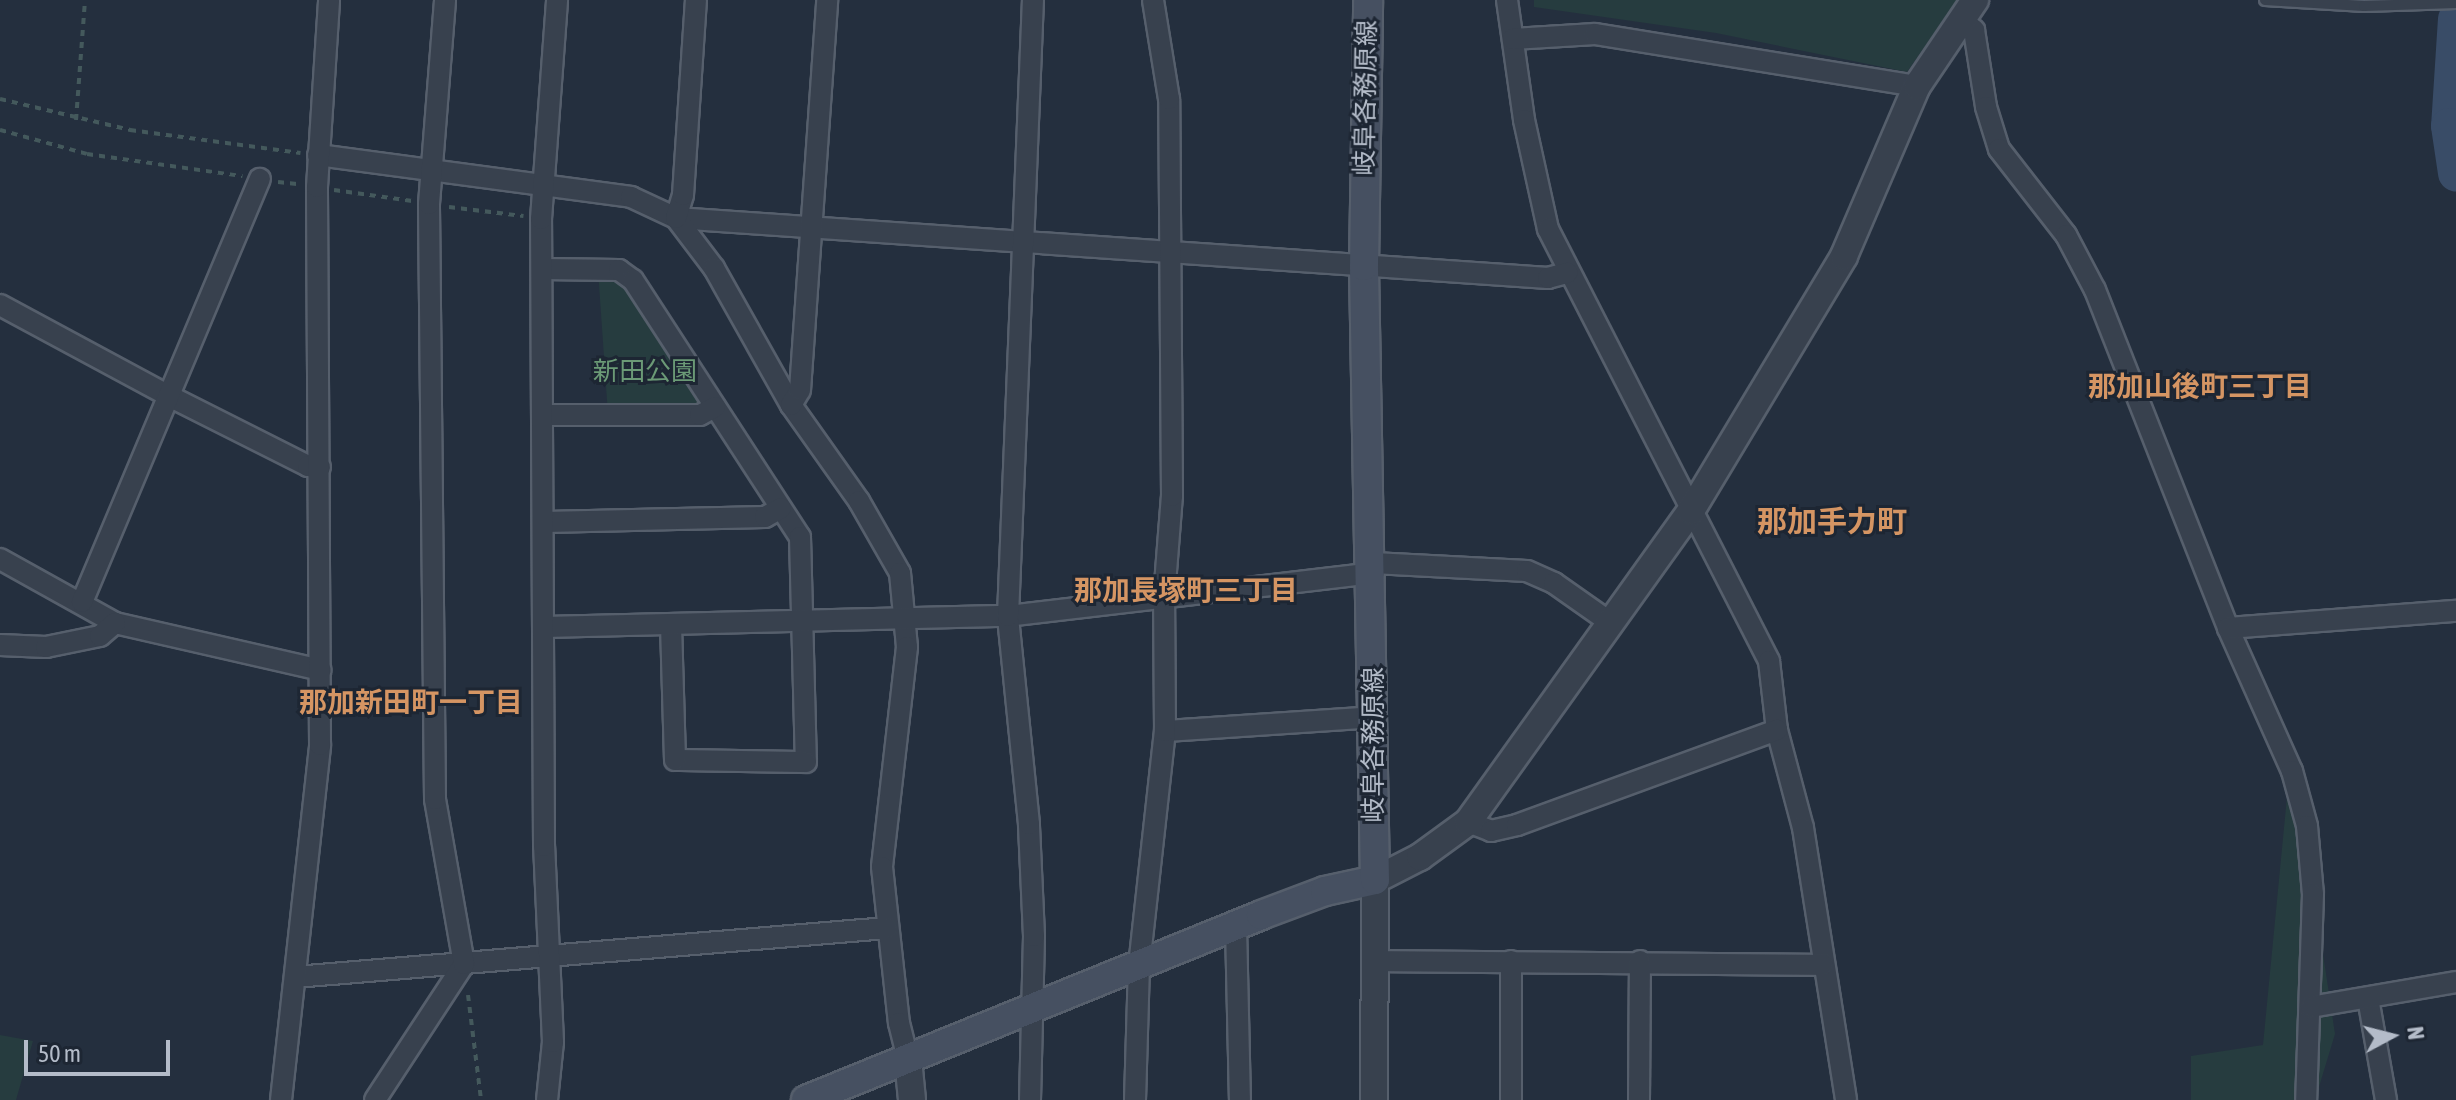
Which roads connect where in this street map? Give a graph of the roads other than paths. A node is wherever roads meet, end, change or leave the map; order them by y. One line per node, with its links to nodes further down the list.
1 (329, 0): 15 (street)
2 (445, 0): 16 (street)
3 (557, 0): 18 (street)
4 (696, 0): 19 (street)
5 (827, 0): 20 (street)
6 (1033, 0): 21 (street)
7 (1153, 0): 22 (street)
8 (1368, 0): 23 (main road, 岐阜各務原線)
9 (1507, 0): 13 (street)
10 (2265, 0): 11 (lane)
11 (2456, 3)
12 (1968, 10): 14 (street); 47 (street)
13 (1513, 39): 14 (street); 25 (street)
14 (1917, 86): 33 (street)
15 (318, 155): 16 (street); 31 (street)
16 (433, 173): 18 (street); 61 (street)
17 (260, 179): 27 (street)
18 (543, 188): 19 (street); 24 (street)
19 (676, 218): 20 (street); 28 (street)
20 (812, 229): 21 (street); 28 (street)
21 (1025, 242): 22 (street); 40 (street)
22 (1168, 251): 23 (street); 37 (street)
23 (1364, 266): 25 (street); 36 (main road, 岐阜各務原線)
24 (542, 269): 29 (street); 30 (street)
25 (1567, 273): 33 (street)
26 (0, 305): 27 (street)
27 (169, 396): 31 (street); 38 (street)
28 (791, 405): 41 (street)
29 (715, 407): 30 (street); 32 (street)
30 (545, 415): 34 (street)
31 (320, 467): 49 (street)
32 (781, 508): 34 (street); 45 (street)
33 (1691, 511): 43 (street); 51 (street)
34 (545, 522): 46 (street)
35 (0, 559): 38 (street)
36 (1373, 568): 37 (street); 43 (street); 50 (main road, 岐阜各務原線)
37 (1164, 597): 40 (street); 52 (street)
38 (82, 602): 42 (street)
39 (2456, 611): 47 (street)
40 (1008, 616): 41 (street); 67 (street)
41 (908, 622): 45 (street); 56 (street)
42 (115, 623): 48 (street); 49 (street)
43 (1611, 623): 53 (street)
44 (671, 624): 45 (street); 45 (street); 46 (street)
45 (800, 624)
46 (544, 627): 57 (street)
47 (2228, 628): 68 (street)
48 (0, 645)
49 (321, 670): 64 (street)
50 (1374, 717): 52 (street); 54 (main road, 岐阜各務原線)
51 (1777, 730): 53 (street); 62 (street)
52 (1165, 731): 63 (street)
53 (1468, 822): 54 (street)
54 (1375, 880): 55 (main road); 58 (street)
55 (1236, 926): 63 (main road); 77 (street)
56 (887, 928): 57 (street); 69 (street)
57 (551, 958): 61 (street); 72 (street)
58 (1376, 961): 59 (street); 78 (street)
59 (1511, 961): 60 (street); 79 (street)
60 (1640, 961): 62 (street); 80 (street)
61 (464, 964): 64 (street); 71 (street)
62 (1823, 965): 81 (street)
63 (1139, 966): 67 (main road); 76 (street)
64 (295, 977): 70 (street)
65 (2456, 982): 66 (street)
66 (2368, 998): 68 (street); 83 (street)
67 (1030, 1007): 69 (main road); 75 (street)
68 (2311, 1007): 82 (street)
69 (908, 1059): 73 (main road); 74 (street)
70 (281, 1100)
71 (375, 1100)
72 (547, 1100)
73 (806, 1100)
74 (912, 1100)
75 (1030, 1100)
76 (1135, 1100)
77 (1240, 1100)
78 (1374, 1100)
79 (1511, 1100)
80 (1639, 1100)
81 (1846, 1100)
82 (2306, 1100)
83 (2386, 1100)

